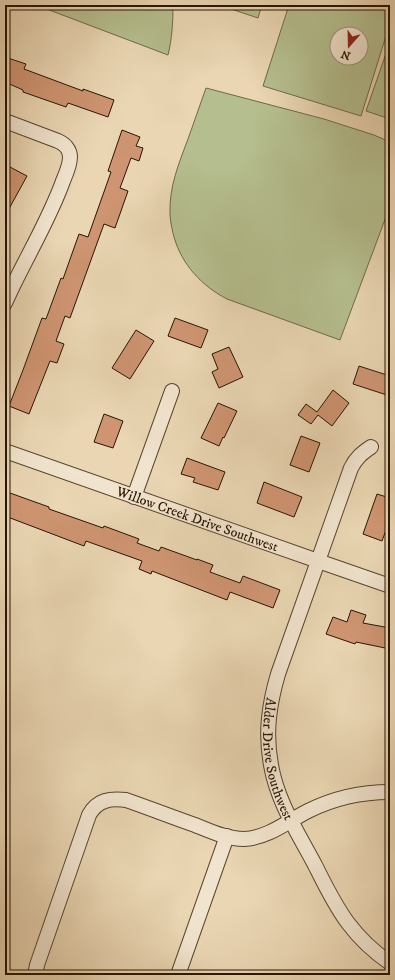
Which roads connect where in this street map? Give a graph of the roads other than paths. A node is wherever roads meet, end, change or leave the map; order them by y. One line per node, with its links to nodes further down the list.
1 (5, 121): 2 (street)
2 (5, 303)
3 (172, 391): 6 (street)
4 (371, 447): 7 (street, Alder Drive Southwest)
5 (5, 451): 6 (street, Willow Creek Drive Southwest)
6 (134, 496): 7 (street, Willow Creek Drive Southwest)
7 (318, 561): 8 (street, Willow Creek Drive Southwest); 10 (street, Alder Drive Southwest)
8 (390, 586)
9 (390, 792): 10 (street)
10 (291, 820): 11 (street); 12 (street, Alder Drive Southwest)
11 (226, 836): 13 (street); 14 (street)
12 (390, 963)
13 (35, 975)
14 (178, 975)

